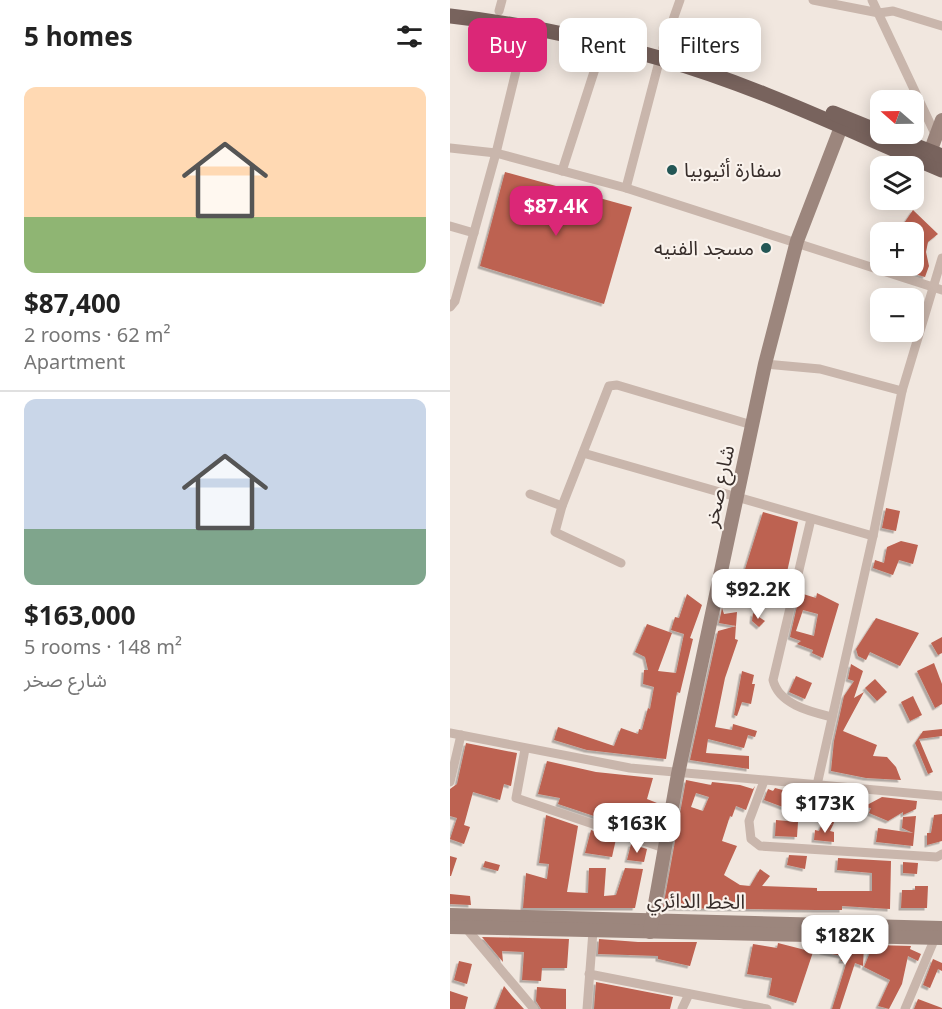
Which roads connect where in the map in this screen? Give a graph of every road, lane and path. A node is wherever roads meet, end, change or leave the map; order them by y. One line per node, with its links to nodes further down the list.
1 (680, 0): 11 (street)
2 (813, 0): 8 (street)
3 (872, 0): 8 (street)
4 (898, 0): 7 (street)
5 (450, 6): 6 (main road)
6 (501, 6): 13 (main road)
7 (893, 11): 8 (street); 12 (street)
8 (879, 13): 22 (street)
9 (450, 16): 10 (main road)
10 (468, 18)
11 (674, 18)
12 (942, 26)
13 (659, 52)
14 (659, 64): 29 (street)
15 (516, 72): 25 (street)
16 (594, 72): 27 (street)
17 (708, 72): 20 (main road)
18 (726, 72): 21 (main road)
19 (942, 120): 22 (street)
20 (841, 127): 26 (main road); 32 (street, شارع صخر)
21 (870, 128)
22 (936, 136): 26 (street)
23 (905, 144): 26 (main road)
24 (450, 148): 25 (street)
25 (496, 153): 27 (street); 31 (street)
26 (932, 157): 28 (main road)
27 (562, 171): 29 (street)
28 (942, 171)
29 (626, 189): 32 (street)
30 (450, 226): 31 (street)
31 (474, 233): 35 (street)
32 (796, 241): 34 (street); 36 (street, شارع صخر)
33 (942, 258): 34 (street)
34 (937, 288): 37 (street)
35 (450, 308)
36 (765, 364): 37 (street); 38 (street, شارع صخر)
37 (902, 391): 44 (street)
38 (752, 425): 39 (street); 41 (street, شارع صخر)
39 (583, 453): 41 (street); 42 (street)
40 (530, 494): 42 (street)
41 (737, 497): 43 (street); 50 (street, شارع صخر)
42 (562, 506): 45 (street)
43 (812, 519): 44 (street); 46 (street)
44 (873, 536): 46 (street)
45 (621, 563)
46 (832, 717): 53 (street)
47 (450, 733): 48 (street)
48 (461, 735): 49 (street); 52 (street)
49 (525, 749): 50 (street); 55 (street)
50 (678, 774): 51 (street); 55 (street, شارع صخر)
51 (764, 781): 53 (street); 56 (street)
52 (450, 782)
53 (817, 785): 54 (street)
54 (942, 796)
55 (664, 848): 58 (street, شارع صخر)
56 (942, 854)
57 (450, 915): 58 (street, الخط الدائري)
58 (650, 926): 61 (street, الخط الدائري); 62 (street, الخط الدائري)
59 (450, 927): 60 (street, الخط الدائري)
60 (466, 928): 61 (street, الخط الدائري); 66 (street)
61 (592, 931): 63 (street)
62 (940, 934): 70 (street)
63 (589, 974): 64 (street); 67 (street)
64 (689, 994): 65 (street); 68 (street)
65 (735, 1006): 69 (street)
66 (534, 1009)
67 (587, 1009)
68 (682, 1009)
69 (767, 1009)
70 (905, 1009)

